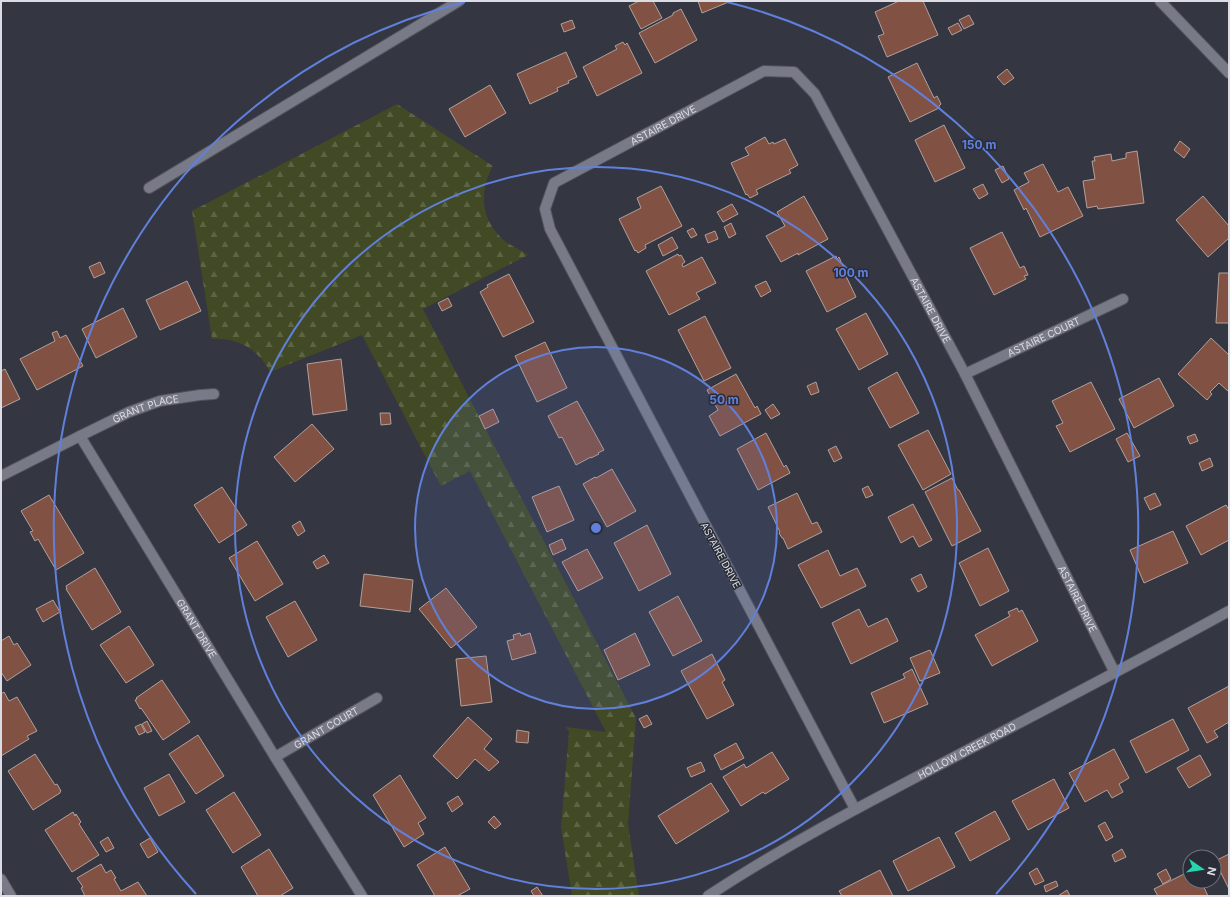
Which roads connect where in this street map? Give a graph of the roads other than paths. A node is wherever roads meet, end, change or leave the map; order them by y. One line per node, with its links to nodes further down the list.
1 (459, 1): 4 (street)
2 (1163, 2): 3 (street)
3 (1229, 73)
4 (149, 188)
5 (1123, 299): 6 (street, ASTAIRE COURT)
6 (965, 374): 11 (street, ASTAIRE DRIVE); 14 (street, ASTAIRE DRIVE)
7 (214, 394): 8 (street, GRANT PLACE)
8 (80, 436): 9 (street); 13 (street, GRANT DRIVE)
9 (1, 476)
10 (1229, 611): 11 (street, HOLLOW CREEK ROAD)
11 (1115, 673): 14 (street, HOLLOW CREEK ROAD)
12 (377, 698): 13 (street, GRANT COURT)
13 (275, 757): 17 (street, GRANT DRIVE)
14 (855, 809): 18 (street, HOLLOW CREEK ROAD)
15 (1, 879): 16 (street)
16 (11, 896)
17 (362, 896)
18 (708, 896)

